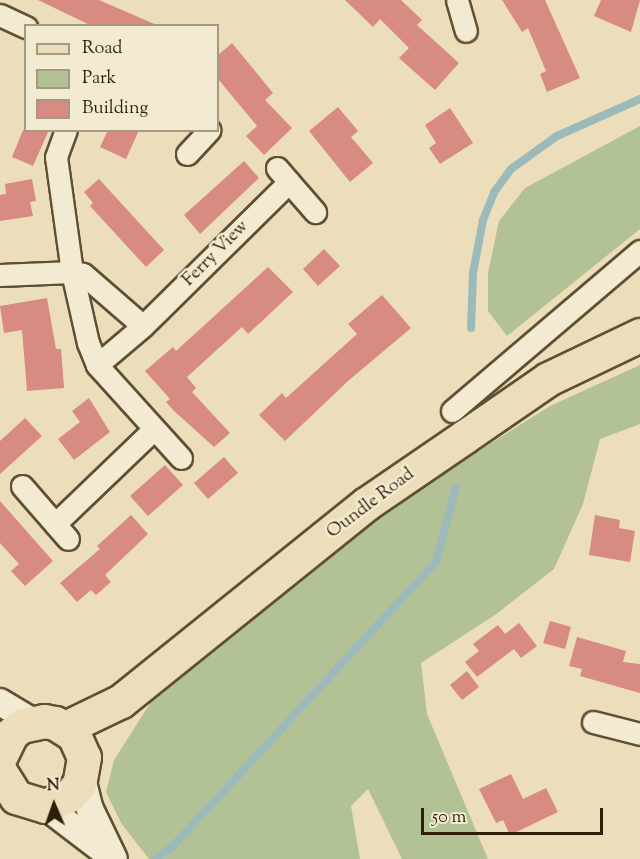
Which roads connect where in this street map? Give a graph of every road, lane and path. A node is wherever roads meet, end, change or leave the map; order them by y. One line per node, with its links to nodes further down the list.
1 (457, 0): 4 (street)
2 (0, 15): 3 (street)
3 (24, 26)
4 (466, 31)
5 (65, 132): 10 (street)
6 (207, 132): 7 (street)
7 (187, 154)
8 (315, 212): 12 (street, Ferry View)
9 (640, 251): 15 (street)
10 (72, 272): 11 (street); 12 (street); 14 (street)
11 (0, 275)
12 (143, 326): 14 (street, Ferry View)
13 (640, 335): 15 (main road, Oundle Road)
14 (97, 365): 16 (street)
15 (454, 415): 19 (main road, Oundle Road)
16 (154, 429): 17 (street); 18 (street)
17 (182, 458)
18 (22, 486)
19 (121, 701): 23 (main road, Oundle Road); 26 (main road, Oundle Road)
20 (0, 702): 21 (street)
21 (33, 722): 23 (main road); 25 (main road)
22 (593, 722): 24 (street)
23 (65, 728): 26 (main road)
24 (640, 734)
25 (1, 752): 27 (main road)
26 (83, 767): 27 (main road); 28 (street)
27 (24, 807): 28 (street)
28 (114, 858)

